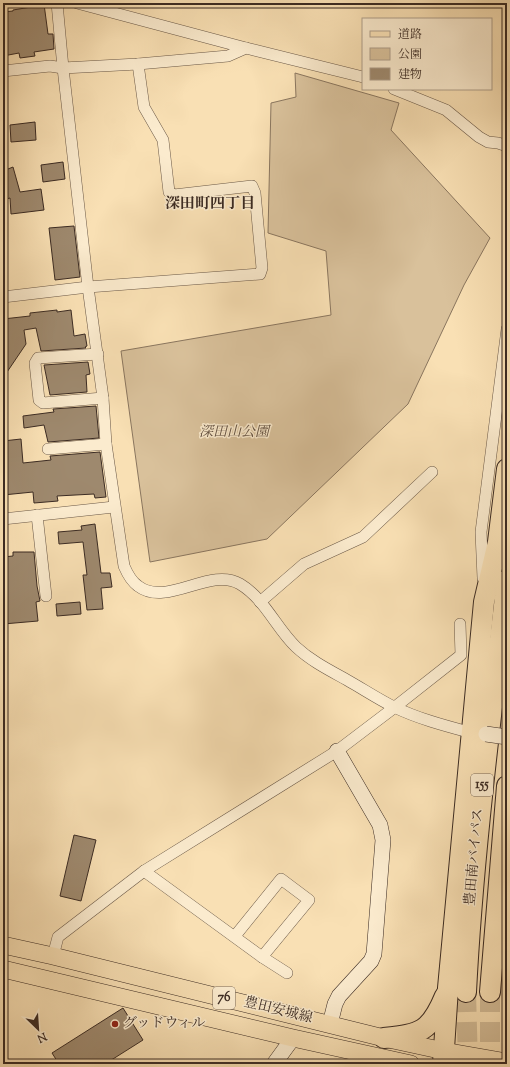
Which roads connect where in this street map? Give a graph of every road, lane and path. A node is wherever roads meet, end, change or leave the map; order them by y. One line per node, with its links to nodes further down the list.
1 (57, 3): 5 (street)
2 (77, 3): 3 (street)
3 (246, 48): 4 (street); 7 (street)
4 (138, 64): 5 (street); 10 (street)
5 (63, 68): 6 (street); 10 (street)
6 (3, 71)
7 (362, 77)
8 (396, 90): 9 (street)
9 (507, 146)
10 (88, 287): 11 (street); 13 (street)
11 (3, 297)
12 (507, 329): 25 (street)
13 (98, 354): 14 (street); 14 (street)
14 (103, 398): 15 (street)
15 (106, 444): 16 (street); 19 (street)
16 (48, 449)
17 (507, 469): 25 (highway, 155)
18 (432, 472): 24 (street)
19 (114, 506): 20 (street); 24 (street)
20 (37, 515): 21 (street); 23 (street)
21 (3, 519)
22 (507, 580): 39 (highway, 豊田南バイパス / 155)
23 (46, 596)
24 (260, 602): 27 (street)
25 (484, 602): 28 (highway, 155)
26 (460, 624): 27 (street)
27 (395, 707): 28 (street); 30 (street)
28 (479, 733): 29 (street, bridge); 39 (highway, 155)
29 (507, 737)
30 (337, 750): 32 (street); 41 (street)
31 (507, 786): 40 (highway, 豊田南バイパス / 155)
32 (144, 872): 33 (street); 35 (street)
33 (235, 936): 36 (street); 36 (street)
34 (3, 945): 35 (main road, 豊田安城線 / 76)
35 (53, 956): 41 (main road, 豊田安城線 / 76)
36 (262, 957): 38 (street)
37 (3, 969): 42 (main road, 豊田安城線 / 76)
38 (287, 973)
39 (457, 990): 43 (highway, 155); 44 (highway, 155)
40 (490, 992)
41 (330, 1024): 43 (main road, 豊田安城線 / 76)
42 (293, 1038): 46 (street); 47 (main road, 豊田安城線 / 76)
43 (384, 1038): 44 (main road, 豊田安城線 / 76)
44 (444, 1058): 45 (main road, 豊田安城線 / 76)
45 (507, 1062): 48 (highway)
46 (274, 1064)
47 (411, 1064)
48 (499, 1064)

